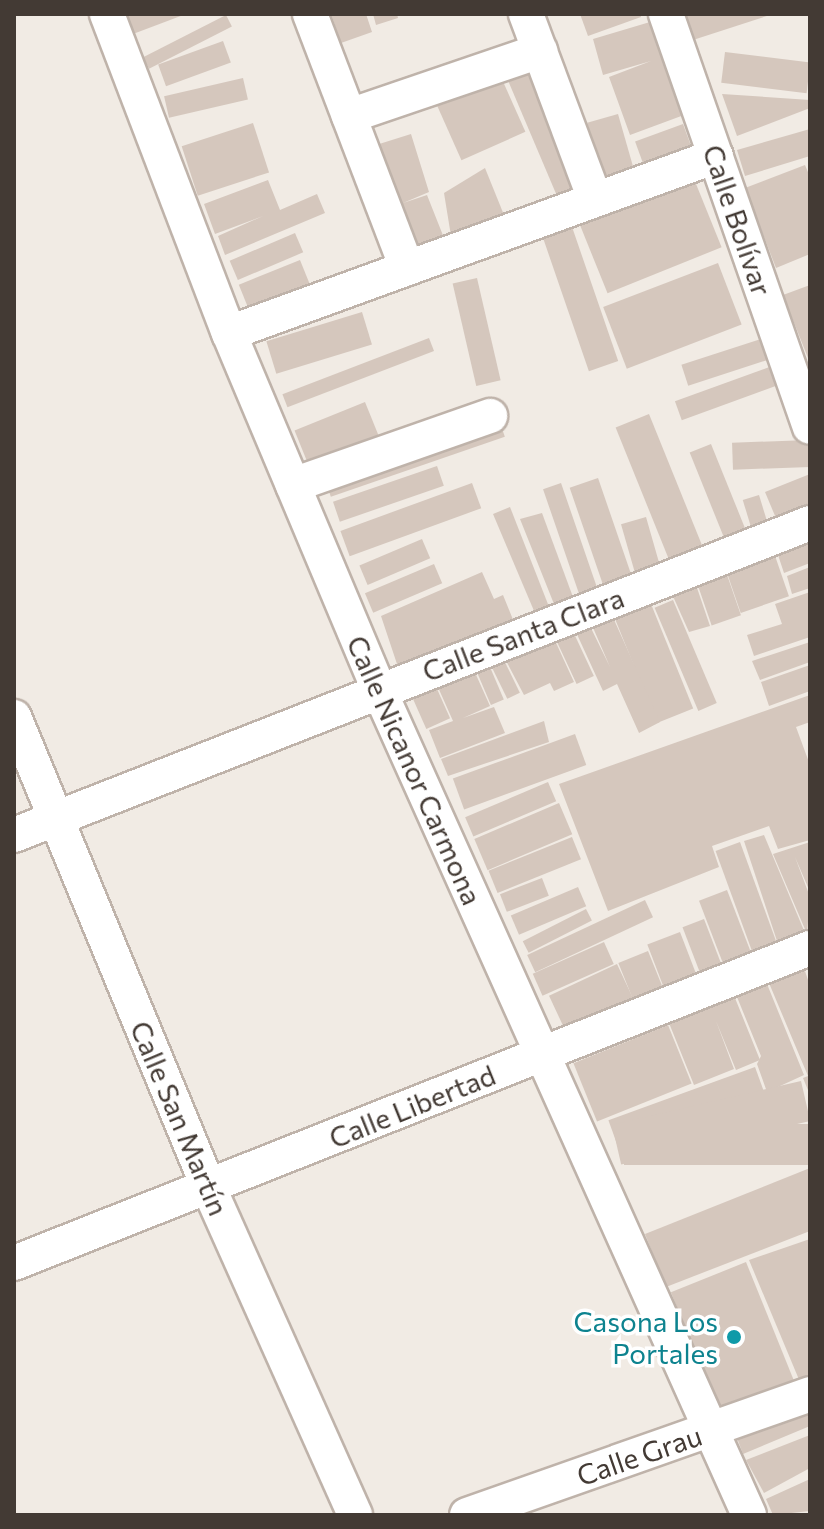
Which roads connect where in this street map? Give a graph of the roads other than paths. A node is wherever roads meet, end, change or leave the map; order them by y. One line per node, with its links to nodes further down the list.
1 (107, 14): 10 (street, Calle Nicanor Carmona)
2 (310, 14): 6 (street)
3 (526, 14): 5 (street)
4 (666, 14): 7 (street, Calle Bolívar)
5 (540, 51): 6 (street); 8 (street)
6 (349, 116): 9 (street)
7 (716, 156): 8 (street); 12 (street, Calle Bolívar)
8 (595, 200): 9 (street)
9 (407, 268): 10 (street)
10 (229, 333): 13 (street, Calle Nicanor Carmona)
11 (490, 416): 13 (street)
12 (810, 427)
13 (293, 485): 15 (street, Calle Nicanor Carmona)
14 (810, 523): 15 (street, Calle Santa Clara)
15 (379, 690): 17 (street, Calle Santa Clara); 20 (street, Calle Nicanor Carmona)
16 (14, 717): 17 (street, Calle San Martín)
17 (54, 819): 18 (street, Calle Santa Clara); 21 (street, Calle San Martín)
18 (14, 835)
19 (810, 948): 20 (street, Calle Libertad)
20 (542, 1055): 21 (street, Calle Libertad); 24 (street, Calle Nicanor Carmona)
21 (208, 1186): 22 (street, Calle Libertad); 25 (street, Calle San Martín)
22 (14, 1263)
23 (810, 1394): 24 (street, Calle Grau)
24 (709, 1431): 26 (street, Calle Grau); 27 (street, Calle Nicanor Carmona)
25 (355, 1515)
26 (467, 1515)
27 (749, 1515)

